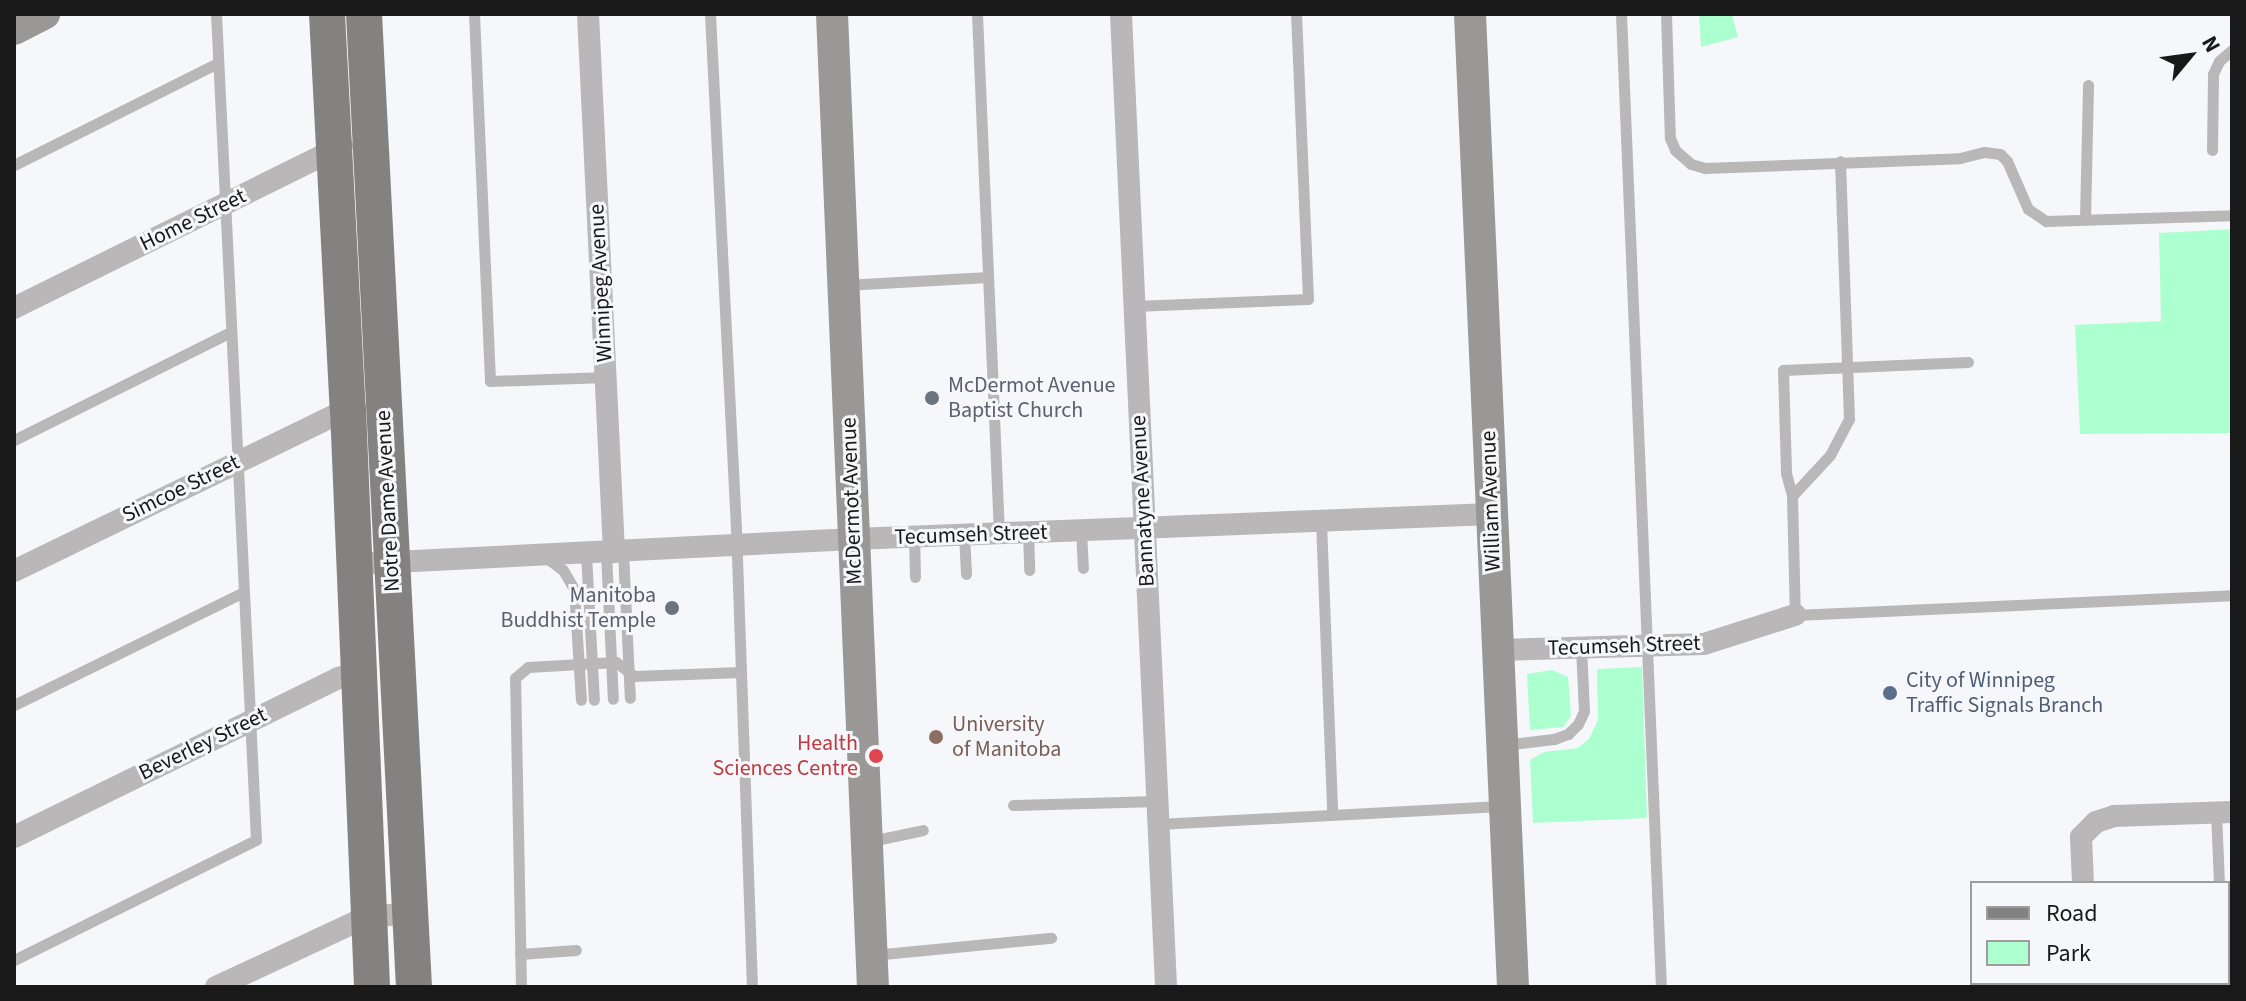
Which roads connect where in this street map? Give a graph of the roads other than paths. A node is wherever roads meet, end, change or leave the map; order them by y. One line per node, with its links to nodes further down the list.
1 (44, 14): 15 (main road)
2 (216, 14): 17 (lane)
3 (327, 14): 20 (main road, Notre Dame Avenue)
4 (364, 14): 19 (main road, Notre Dame Avenue)
5 (474, 14): 34 (lane)
6 (588, 14): 34 (street, Winnipeg Avenue)
7 (710, 14): 48 (lane)
8 (832, 14): 28 (main road, McDermot Avenue)
9 (977, 14): 27 (lane)
10 (1121, 14): 29 (street, Bannatyne Avenue)
11 (1296, 14): 29 (lane)
12 (1470, 14): 39 (main road, William Avenue)
13 (1621, 14): 61 (lane)
14 (1666, 14): 22 (lane)
15 (14, 29)
16 (2232, 50): 21 (lane)
17 (218, 63): 23 (lane); 24 (lane)
18 (2088, 85): 26 (lane)
19 (372, 131): 20 (street, Home Street); 51 (main road, Notre Dame Avenue)
20 (334, 150): 24 (street, Home Street); 35 (main road, Notre Dame Avenue)
21 (2212, 150)
22 (1840, 161): 26 (lane); 33 (lane)
23 (14, 165)
24 (224, 204): 30 (street, Home Street); 31 (lane)
25 (2232, 215): 26 (lane)
26 (2085, 219)
27 (988, 277): 28 (lane); 44 (lane)
28 (843, 285): 47 (main road, McDermot Avenue)
29 (1134, 306): 41 (street, Bannatyne Avenue)
30 (14, 308)
31 (231, 332): 36 (lane); 37 (lane)
32 (1968, 362): 33 (lane)
33 (1848, 367): 38 (lane); 38 (lane)
34 (606, 377): 49 (street, Winnipeg Avenue)
35 (348, 409): 37 (street, Simcoe Street); 52 (main road, Notre Dame Avenue)
36 (14, 440)
37 (236, 461): 55 (street, Simcoe Street); 58 (lane)
38 (1792, 496): 60 (lane)
39 (1492, 514): 40 (street, Tecumseh Street); 63 (main road, William Avenue)
40 (1321, 521): 41 (street, Tecumseh Street); 80 (lane)
41 (1143, 529): 42 (street, Tecumseh Street); 76 (street, Bannatyne Avenue)
42 (1081, 531): 43 (street, Tecumseh Street); 53 (lane)
43 (1028, 533): 44 (street, Tecumseh Street); 54 (lane)
44 (999, 534): 45 (street, Tecumseh Street)
45 (964, 535): 46 (street, Tecumseh Street); 56 (lane)
46 (914, 536): 47 (street, Tecumseh Street); 57 (lane)
47 (854, 539): 48 (street, Tecumseh Street); 84 (main road, McDermot Avenue)
48 (737, 546): 49 (street, Tecumseh Street); 69 (lane)
49 (607, 553): 50 (street, Tecumseh Street); 64 (lane); 65 (lane); 68 (lane)
50 (543, 556): 51 (street, Tecumseh Street); 65 (lane)
51 (390, 563): 52 (street, Tecumseh Street); 66 (main road, Notre Dame Avenue)
52 (353, 564): 67 (main road, Notre Dame Avenue)
53 (1083, 568)
54 (1029, 570)
55 (14, 571)
56 (966, 574)
57 (915, 577)
58 (242, 593): 73 (lane); 74 (lane)
59 (2232, 595): 60 (lane)
60 (1795, 615): 61 (street, Tecumseh Street)
61 (1648, 646): 62 (street, Tecumseh Street); 102 (lane)
62 (1581, 648): 63 (street, Tecumseh Street); 75 (lane)
63 (1498, 650): 75 (main road, William Avenue)
64 (611, 662): 65 (lane); 68 (lane); 71 (lane)
65 (586, 663): 72 (lane); 91 (lane)
66 (397, 668): 67 (street, Beverley Street); 87 (main road, Notre Dame Avenue)
67 (357, 670): 74 (street, Beverley Street); 88 (main road, Notre Dame Avenue)
68 (629, 672): 69 (lane); 70 (lane)
69 (741, 672): 98 (lane)
70 (630, 698)
71 (613, 699)
72 (588, 700)
73 (14, 705)
74 (248, 722): 83 (street, Beverley Street); 93 (lane)
75 (1503, 745): 78 (main road, William Avenue)
76 (1157, 801): 77 (lane); 81 (street, Bannatyne Avenue)
77 (1013, 805)
78 (1505, 806): 80 (lane); 101 (main road, William Avenue)
79 (2224, 812): 85 (street); 86 (lane)
80 (1332, 814): 81 (lane)
81 (1158, 824): 100 (street, Bannatyne Avenue)
82 (923, 830): 84 (lane)
83 (14, 837)
84 (866, 842): 92 (main road, McDermot Avenue)
85 (2083, 881)
86 (2219, 881)
87 (410, 914): 88 (street); 96 (main road, Notre Dame Avenue)
88 (368, 916): 94 (street); 95 (main road, Notre Dame Avenue)
89 (1051, 938): 92 (lane)
90 (576, 950): 91 (lane)
91 (520, 954): 97 (lane)
92 (871, 955): 99 (main road, McDermot Avenue)
93 (14, 960)
94 (221, 986)
95 (372, 987)
96 (414, 987)
97 (521, 987)
98 (752, 987)
99 (873, 987)
100 (1166, 987)
101 (1513, 987)
102 (1661, 987)

